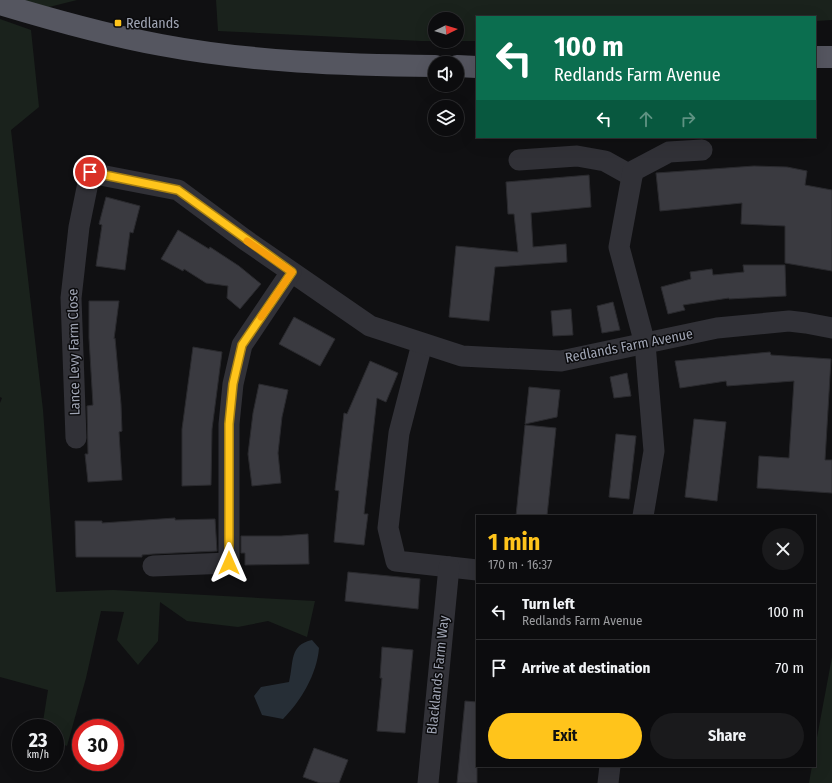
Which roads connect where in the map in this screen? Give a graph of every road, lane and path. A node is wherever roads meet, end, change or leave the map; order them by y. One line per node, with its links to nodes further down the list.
1 (0, 4): 4 (highway)
2 (832, 56): 3 (highway)
3 (816, 57)
4 (428, 66)
5 (464, 66): 6 (highway)
6 (476, 67)
7 (702, 150): 10 (street)
8 (519, 160): 10 (street)
9 (90, 172): 11 (street, Redlands Farm Avenue); 15 (street, Lance Levy Farm Close)
10 (632, 176): 14 (street)
11 (292, 272): 13 (street, Redlands Farm Avenue); 17 (street)
12 (832, 328): 14 (street, Redlands Farm Avenue)
13 (422, 344): 14 (street, Redlands Farm Avenue); 18 (street)
14 (645, 344): 16 (street)
15 (76, 438)
16 (642, 515)
17 (153, 566)
18 (449, 567): 19 (street); 21 (street, Blacklands Farm Way)
19 (476, 570)
20 (610, 767): 22 (street)
21 (428, 783)
22 (608, 783)

